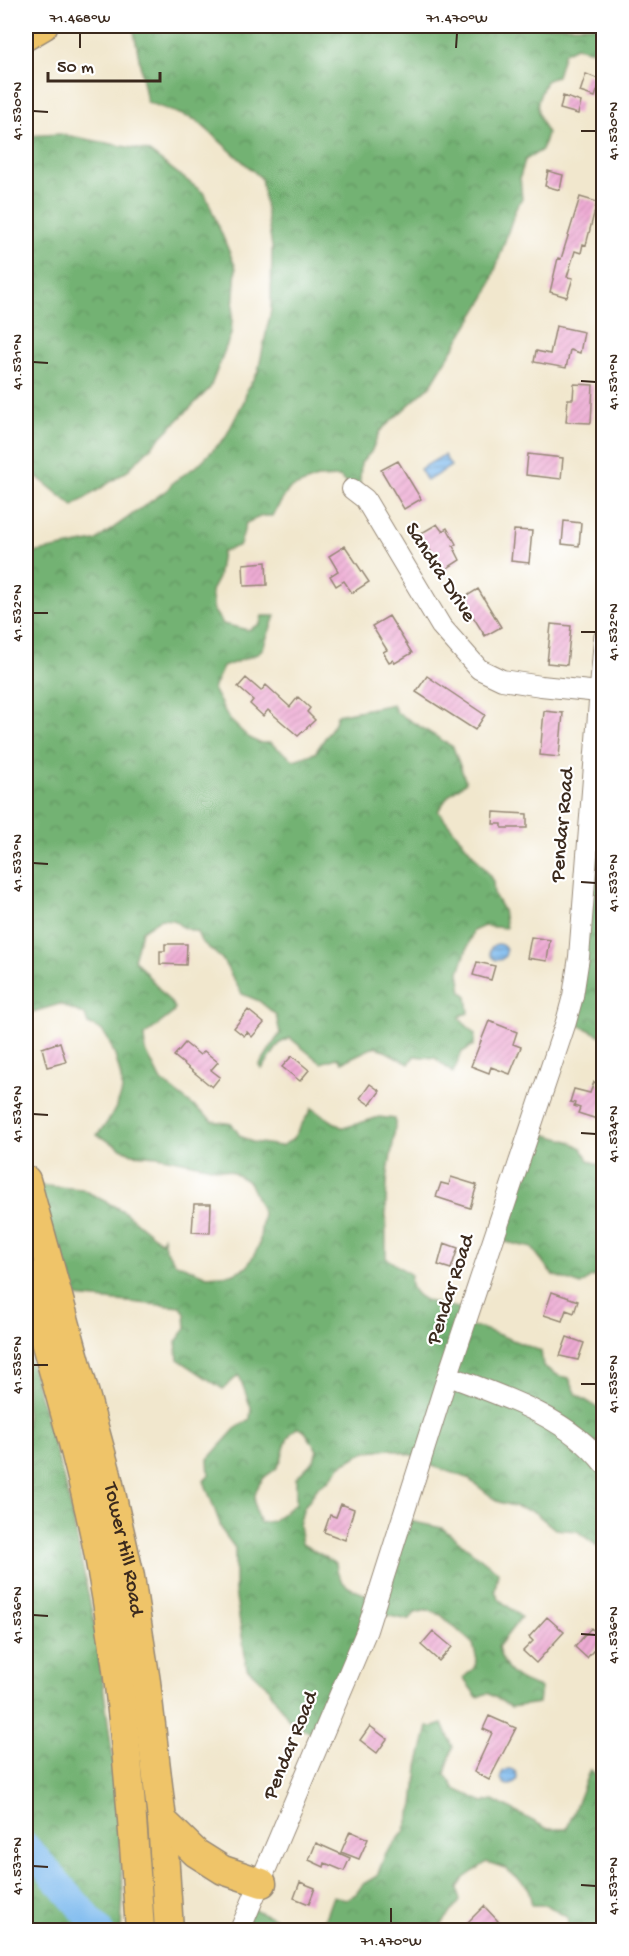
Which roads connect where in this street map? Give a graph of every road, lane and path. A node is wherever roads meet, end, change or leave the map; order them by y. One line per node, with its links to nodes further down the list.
1 (43, 26): 2 (highway)
2 (26, 36)
3 (352, 489): 5 (street, Sandra Drive)
4 (603, 638): 5 (street, Pendar Road)
5 (599, 692): 8 (street, Pendar Road)
6 (26, 1180): 10 (highway, Tower Hill Road)
7 (26, 1274): 12 (highway, Tower Hill Road)
8 (449, 1376): 9 (street); 11 (street, Pendar Road)
9 (603, 1464)
10 (162, 1820): 11 (highway); 13 (highway, Tower Hill Road)
11 (262, 1882): 14 (street, Pendar Road)
12 (140, 1930)
13 (169, 1930)
14 (240, 1930)

